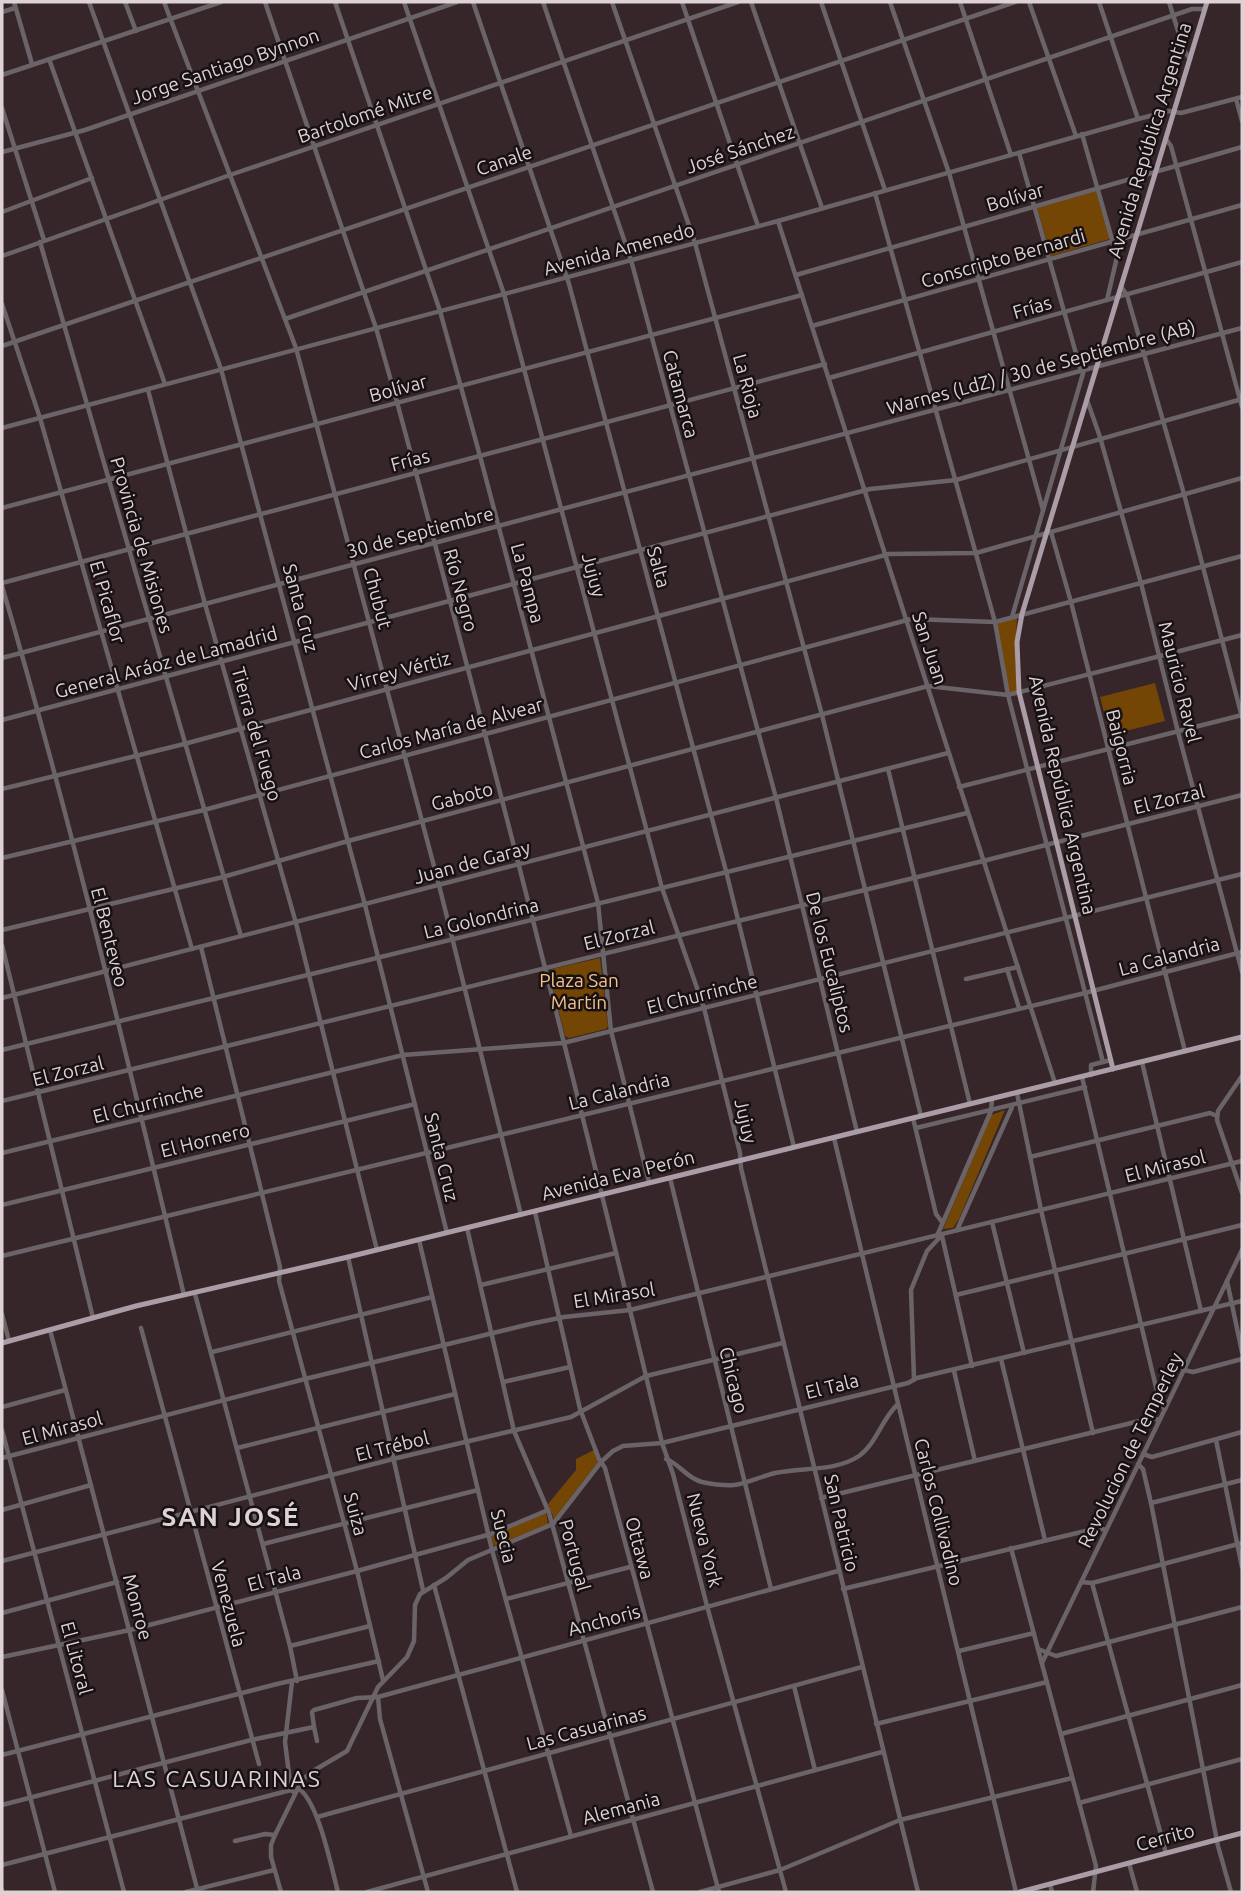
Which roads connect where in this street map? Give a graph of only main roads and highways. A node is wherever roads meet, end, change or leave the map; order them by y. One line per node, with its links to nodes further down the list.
1 (1207, 2): 3 (main road, Avenida República Argentina)
2 (1242, 1037): 3 (main road, Avenida Eva Perón)
3 (1113, 1069): 4 (main road, Avenida Eva Perón)
4 (5, 1342)
5 (1242, 1833): 6 (main road, Cerrito)
6 (1018, 1892)

